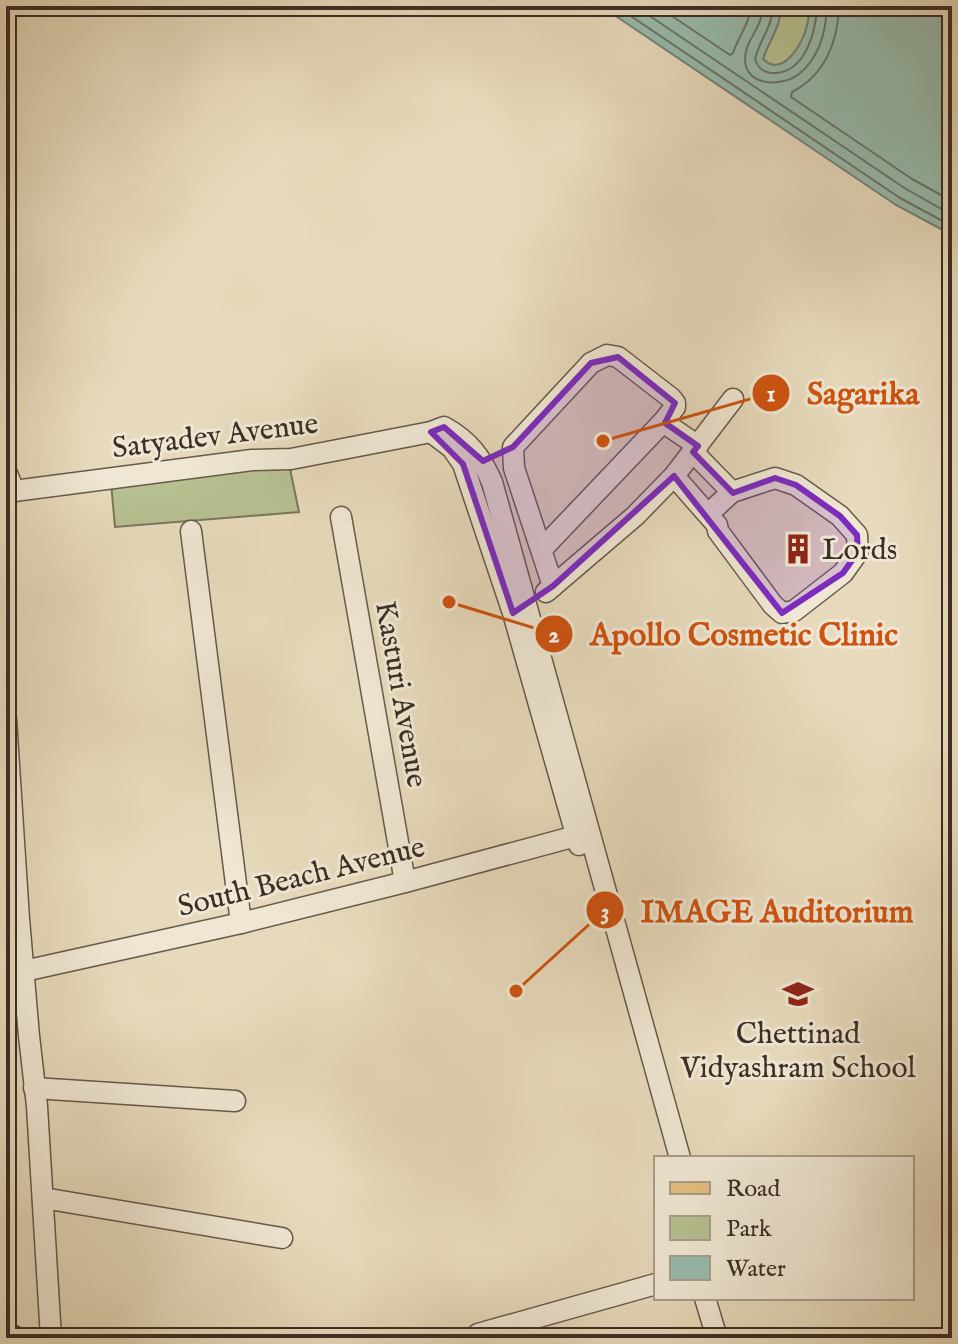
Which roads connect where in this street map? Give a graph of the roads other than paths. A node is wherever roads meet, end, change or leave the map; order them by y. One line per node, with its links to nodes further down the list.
1 (733, 399): 5 (street)
2 (663, 422): 4 (street); 5 (street); 14 (street)
3 (431, 432): 6 (street); 10 (street, Satyadev Avenue); 16 (street)
4 (513, 447): 6 (street); 14 (street)
5 (695, 449): 8 (street); 9 (street)
6 (483, 461): 16 (street)
7 (6, 471): 10 (street)
8 (674, 476): 11 (street); 15 (street)
9 (732, 492): 11 (street); 11 (street)
10 (10, 494)
11 (708, 514)
12 (341, 517): 19 (street, Kasturi Avenue)
13 (191, 531): 20 (street)
14 (542, 549): 15 (street)
15 (553, 586): 16 (street)
16 (520, 610): 18 (street)
17 (6, 719): 21 (street)
18 (582, 830): 19 (street, South Beach Avenue); 23 (street)
19 (405, 882): 20 (street, South Beach Avenue)
20 (241, 923): 21 (street, South Beach Avenue)
21 (24, 971): 22 (street)
22 (34, 1088): 24 (street); 27 (street)
23 (656, 1097): 25 (street); 26 (street)
24 (235, 1101)
25 (666, 1156)
26 (679, 1156)
27 (43, 1198): 28 (street); 35 (street)
28 (282, 1238)
29 (654, 1285): 32 (street)
30 (706, 1300): 36 (street)
31 (720, 1300): 37 (street)
32 (478, 1334)
33 (6, 1336): 34 (main road)
34 (13, 1338)
35 (51, 1338)
36 (717, 1338)
37 (731, 1338)

